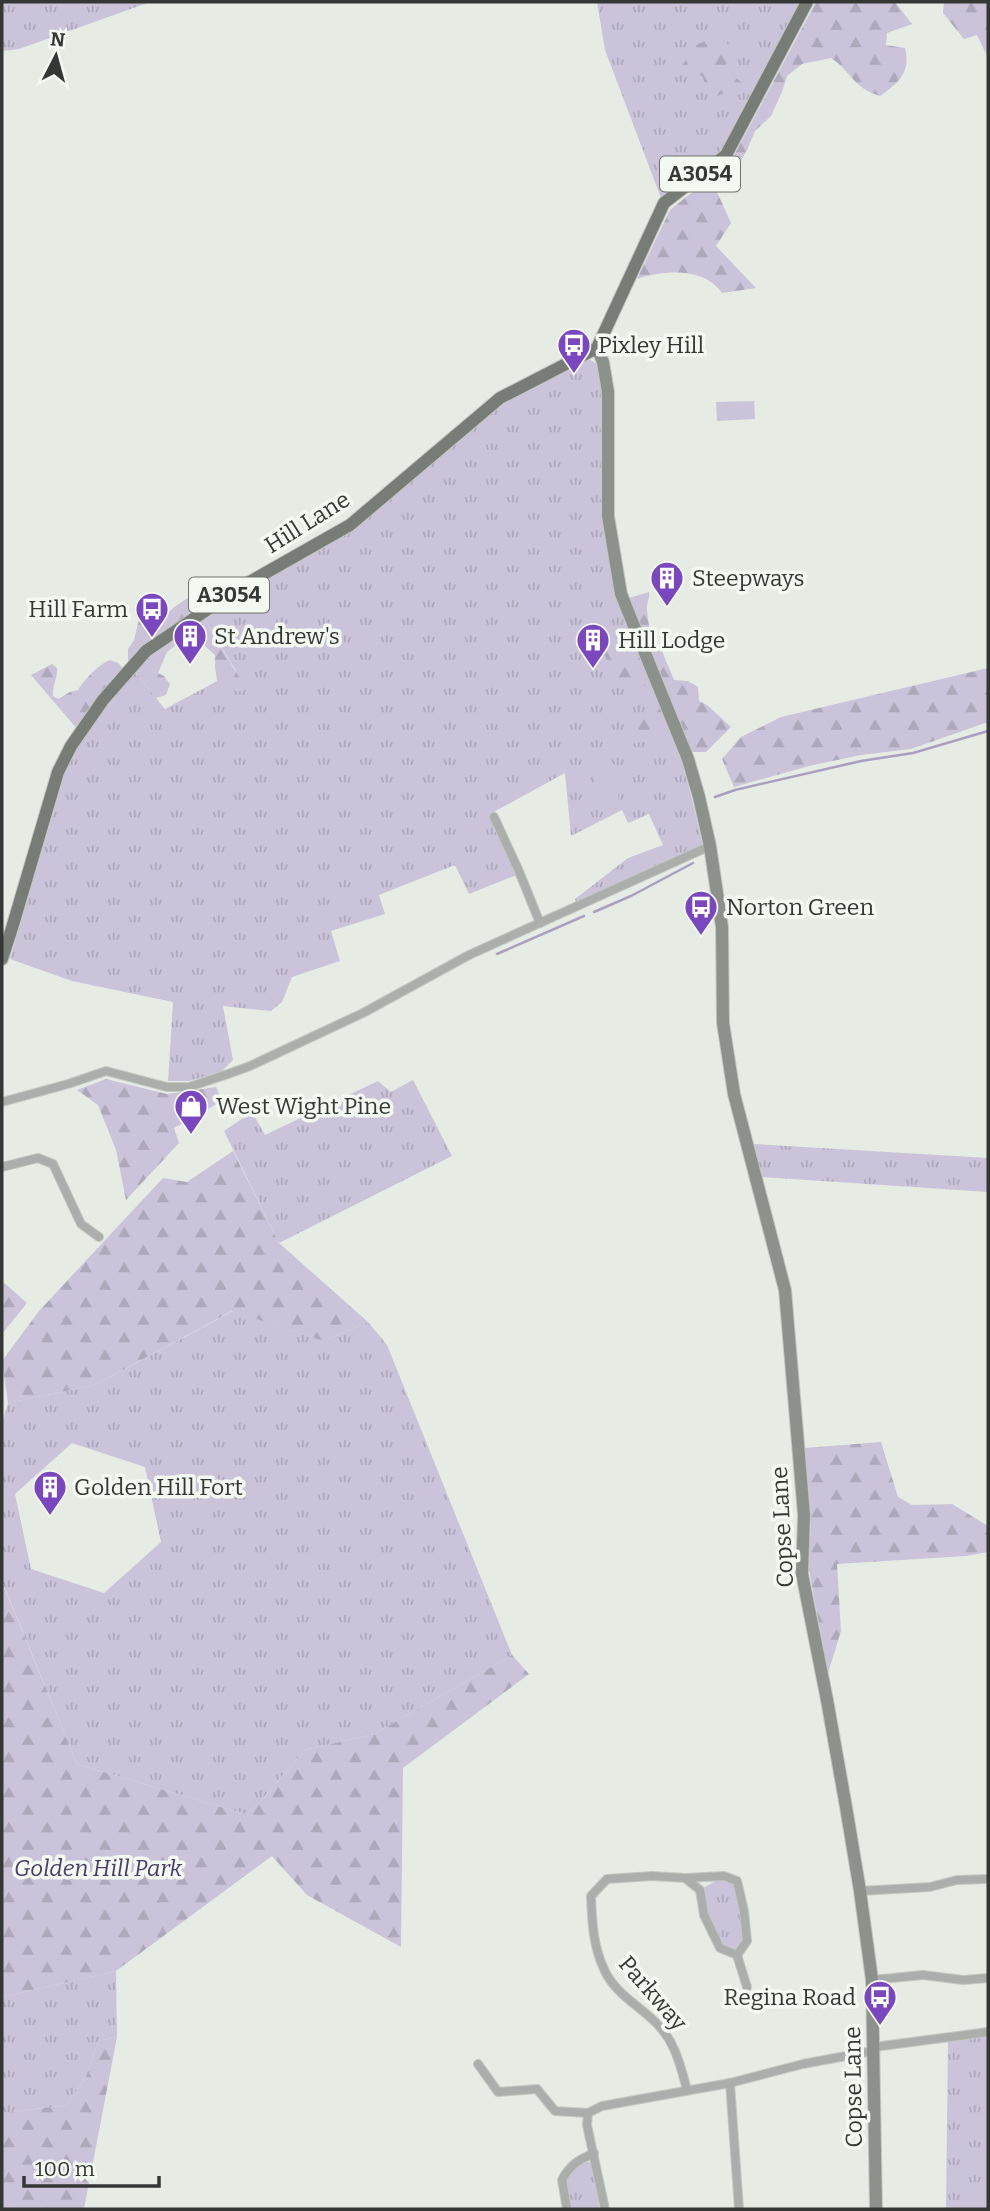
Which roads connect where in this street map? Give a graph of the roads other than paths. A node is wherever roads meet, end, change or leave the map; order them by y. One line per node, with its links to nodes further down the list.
1 (807, 2): 2 (main road, A3054)
2 (597, 348): 4 (street); 6 (main road, Hill Lane / A3054)
3 (494, 817): 5 (street)
4 (710, 846): 5 (street); 12 (street, Copse Lane)
5 (540, 923): 7 (street)
6 (2, 959)
7 (2, 1102)
8 (2, 1167): 9 (street)
9 (99, 1237)
10 (685, 1878): 13 (street); 13 (street, Parkway); 21 (street, Parkway)
11 (988, 1879): 12 (street)
12 (860, 1891): 15 (street, Copse Lane)
13 (737, 1955): 16 (street)
14 (988, 1978): 15 (street)
15 (872, 1980): 18 (street, Copse Lane)
16 (747, 1987)
17 (988, 2032): 18 (street)
18 (874, 2049): 20 (street); 29 (street, Copse Lane)
19 (478, 2064): 22 (street)
20 (730, 2083): 21 (street); 28 (street)
21 (687, 2090): 24 (street)
22 (498, 2092): 23 (street); 24 (street)
23 (496, 2104)
24 (588, 2113): 25 (street)
25 (594, 2153): 26 (street); 27 (street)
26 (567, 2209)
27 (605, 2209)
28 (739, 2209)
29 (876, 2209)

